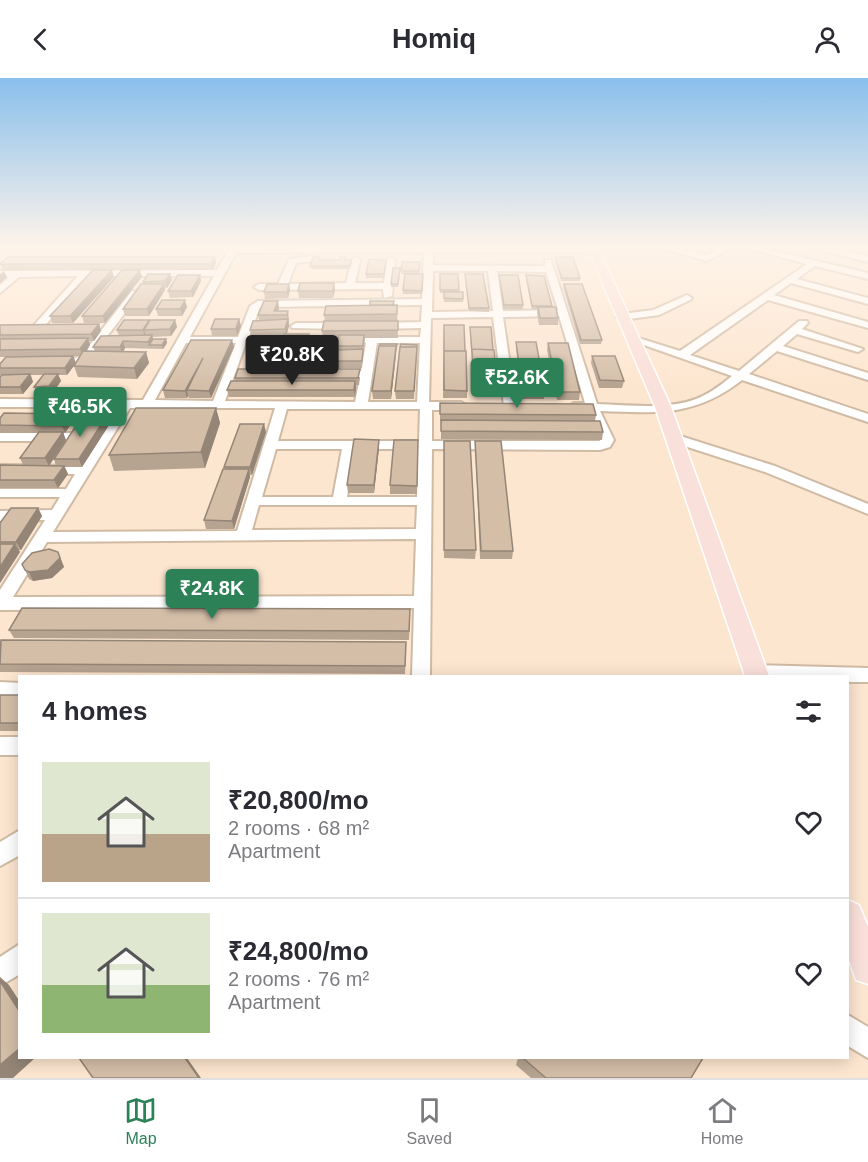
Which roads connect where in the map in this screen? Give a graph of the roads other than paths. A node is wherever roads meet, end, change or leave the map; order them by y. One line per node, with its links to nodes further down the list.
1 (67, 293): 22 (street)
2 (136, 293): 24 (street)
3 (209, 293): 30 (street)
4 (387, 293): 16 (street)
5 (427, 293): 14 (street)
6 (495, 293): 18 (street)
7 (557, 293): 17 (street)
8 (611, 293): 19 (main road)
9 (771, 293): 11 (street)
10 (837, 293): 13 (street)
11 (766, 296): 21 (street); 38 (street)
12 (687, 298): 19 (street)
13 (868, 301)
14 (427, 302): 16 (street); 20 (street)
15 (303, 303): 16 (street); 25 (street); 31 (street)
16 (386, 303)
17 (563, 313): 18 (street); 55 (street)
18 (498, 314): 20 (street); 53 (street)
19 (622, 318): 28 (main road)
20 (426, 320): 27 (street); 35 (street)
21 (868, 325)
22 (59, 326)
23 (90, 326): 24 (street)
24 (111, 326): 39 (street)
25 (296, 326): 26 (street); 32 (street)
26 (355, 326)
27 (367, 326)
28 (632, 339): 38 (street); 56 (main road)
29 (868, 339): 37 (street)
30 (183, 340): 31 (street); 47 (street)
31 (244, 340): 32 (street); 48 (street)
32 (287, 340): 33 (street); 41 (street)
33 (327, 340): 34 (street); 42 (street)
34 (372, 340): 35 (street); 42 (street)
35 (426, 340): 51 (street)
36 (774, 347): 37 (street); 40 (street); 43 (street)
37 (858, 349): 40 (street)
38 (682, 355): 43 (street)
39 (43, 362)
40 (837, 367): 44 (street)
41 (271, 373)
42 (366, 374): 50 (street)
43 (741, 374): 56 (street); 57 (street)
44 (868, 376)
45 (0, 403): 46 (street)
46 (127, 404): 47 (street); 60 (street)
47 (147, 404): 48 (street)
48 (218, 404): 49 (street)
49 (282, 405): 50 (street); 64 (street)
50 (361, 405): 51 (street)
51 (425, 406): 52 (street); 66 (street)
52 (474, 406)
53 (510, 406)
54 (557, 407): 55 (street)
55 (592, 407): 56 (street); 66 (street)
56 (663, 407): 63 (main road)
57 (868, 418)
58 (32, 419): 59 (street)
59 (85, 419): 60 (street); 62 (street)
60 (117, 419): 69 (street)
61 (0, 437): 62 (street)
62 (72, 437): 68 (street)
63 (674, 438): 76 (street); 85 (main road)
64 (270, 445): 65 (street); 73 (street)
65 (349, 445): 66 (street); 74 (street)
66 (425, 445): 75 (street)
67 (0, 469): 68 (street)
68 (51, 470): 69 (street)
69 (85, 470): 72 (street)
70 (0, 493): 71 (street)
71 (27, 493): 72 (street); 78 (street)
72 (71, 493): 77 (street)
73 (254, 501): 74 (street); 81 (street)
74 (339, 501): 75 (street)
75 (424, 501): 80 (street)
76 (868, 509)
77 (57, 515): 78 (street); 82 (street)
78 (5, 516): 79 (street)
79 (0, 531)
80 (423, 534): 81 (street); 83 (street)
81 (243, 536): 82 (street)
82 (42, 537): 84 (street)
83 (421, 602): 84 (street); 86 (street)
84 (0, 604)
85 (756, 674): 87 (street)
86 (421, 675)
87 (868, 675)
88 (0, 690): 89 (street)
89 (18, 691)
90 (0, 746): 91 (street)
91 (18, 746)
92 (18, 842): 93 (street)
93 (0, 855)
94 (849, 919): 96 (main road)
95 (18, 959): 97 (street)
96 (868, 968)
97 (0, 973)
98 (849, 1030): 99 (street)
99 (868, 1044)

